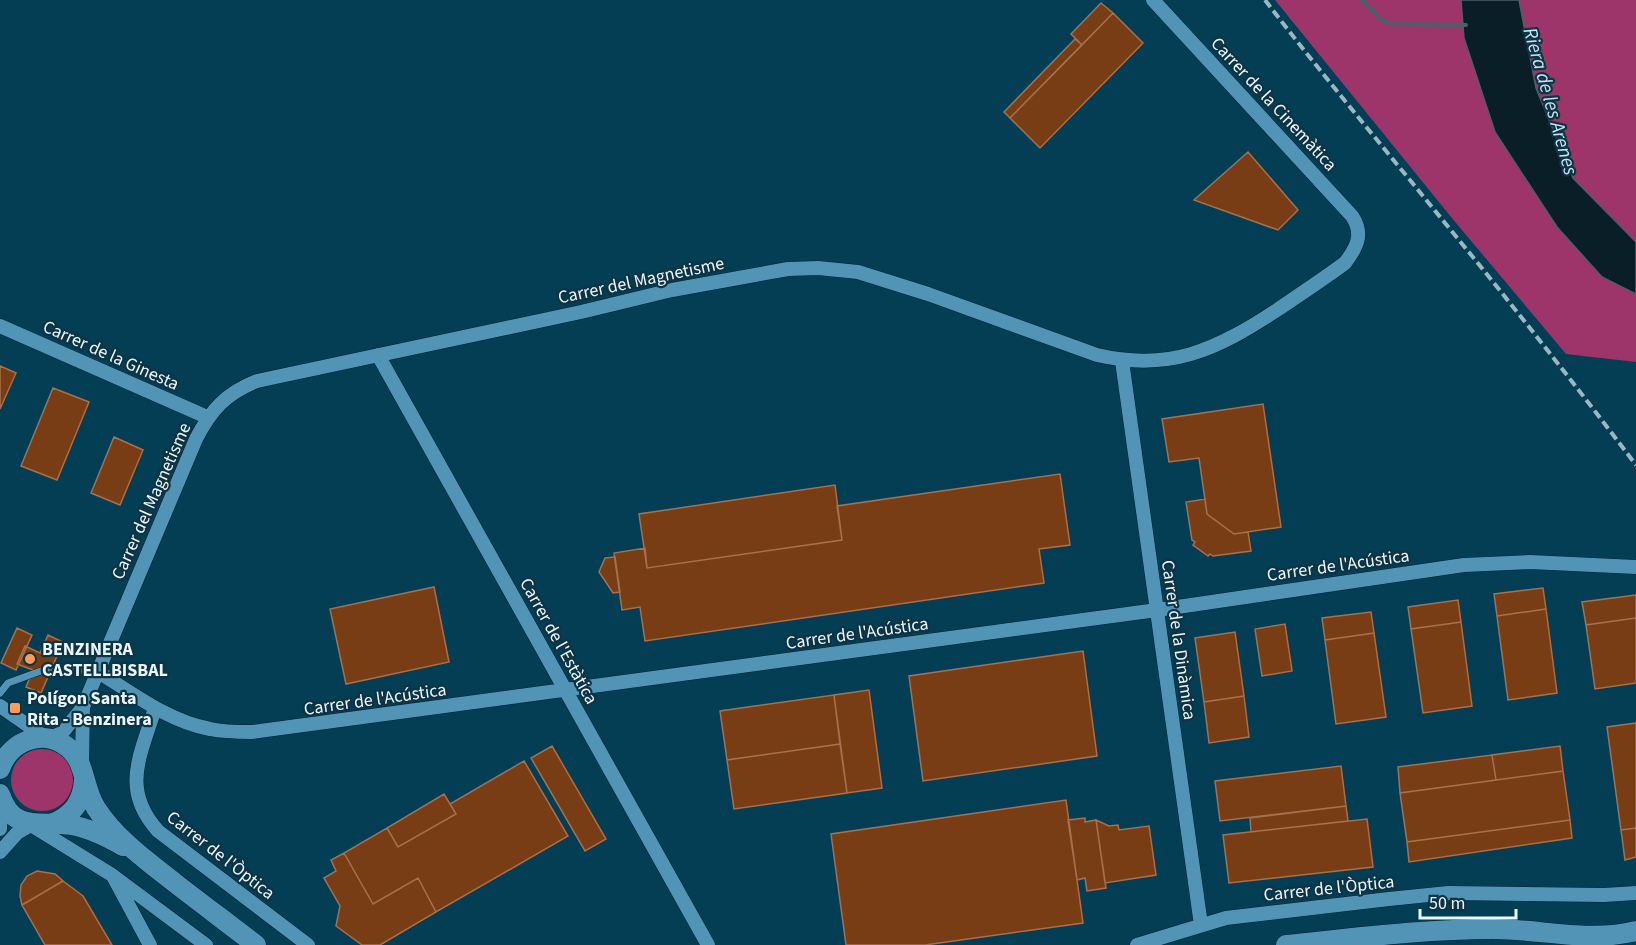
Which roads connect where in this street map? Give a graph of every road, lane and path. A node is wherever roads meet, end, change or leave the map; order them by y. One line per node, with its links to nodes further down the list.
1 (1154, 0): 2 (street, Carrer de la Cinemàtica)
2 (1359, 238): 5 (street, Carrer del Magnetisme)
3 (0, 326): 6 (street, Carrer de la Ginesta)
4 (378, 355): 5 (street, Carrer del Magnetisme); 6 (street, Carrer del Magnetisme); 10 (street, Carrer de l'Estàtica)
5 (1122, 361): 8 (street, Carrer de la Dinàmica)
6 (207, 417): 9 (street, Carrer del Magnetisme)
7 (1636, 567): 8 (street, Carrer de l'Acústica)
8 (1157, 610): 10 (street, Carrer de l'Acústica); 29 (street, Carrer de la Dinàmica)
9 (97, 671): 11 (lane); 13 (street, Carrer del Magnetisme); 14 (street, Carrer de l'Acústica)
10 (566, 691): 14 (street, Carrer de l'Acústica); 35 (street, Carrer de l'Estàtica)
11 (0, 693)
12 (0, 706): 15 (street)
13 (83, 707): 15 (street, Carrer del Magnetisme); 19 (street, Carrer del Magnetisme)
14 (155, 708): 34 (street, Carrer de l'Òptica)
15 (48, 738): 17 (street); 19 (street)
16 (0, 740): 17 (street)
17 (21, 743): 18 (street)
18 (0, 769)
19 (83, 771): 21 (street); 26 (street)
20 (0, 796): 22 (street); 23 (street)
21 (61, 821): 22 (street); 25 (street); 26 (street)
22 (31, 825): 24 (street); 25 (street)
23 (0, 829)
24 (0, 852)
25 (77, 852): 27 (street)
26 (140, 856): 33 (street)
27 (112, 875): 31 (street); 32 (street)
28 (1636, 892): 29 (street, Carrer de l'Òptica)
29 (1201, 925): 36 (street, Carrer de l'Òptica)
30 (1636, 931): 37 (street)
31 (150, 945)
32 (206, 945)
33 (255, 945)
34 (308, 945)
35 (708, 945)
36 (1137, 945)
37 (1286, 945)

